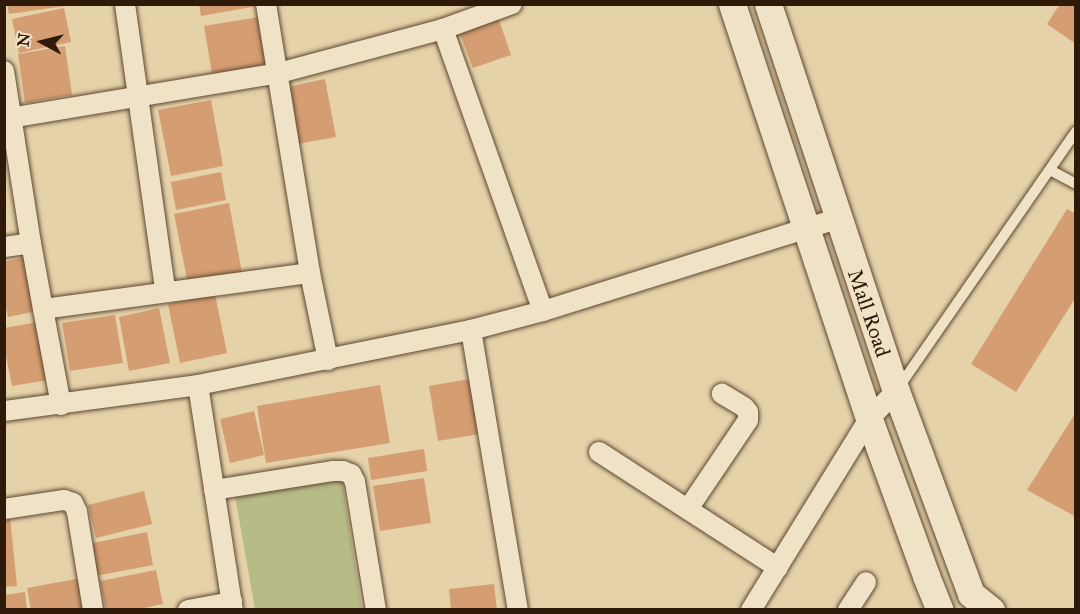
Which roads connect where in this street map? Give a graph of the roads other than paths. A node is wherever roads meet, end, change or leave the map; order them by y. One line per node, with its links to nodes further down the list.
1 (125, 4): 9 (street)
2 (266, 4): 8 (street)
3 (732, 4): 15 (street, Mall Road)
4 (768, 4): 14 (street, Mall Road)
5 (512, 5): 6 (street)
6 (443, 29): 8 (street); 21 (street)
7 (4, 71): 10 (street)
8 (279, 73): 9 (street); 18 (street)
9 (139, 97): 10 (street); 19 (street)
10 (8, 119): 16 (street)
11 (1076, 131): 12 (lane)
12 (1050, 170): 13 (lane); 25 (lane)
13 (1076, 184)
14 (837, 219): 15 (street); 25 (street, Mall Road)
15 (808, 228): 21 (street); 29 (street, Mall Road)
16 (31, 243): 17 (street); 20 (street)
17 (4, 247)
18 (310, 273): 19 (street); 23 (street)
19 (165, 290): 20 (street)
20 (43, 309): 27 (street)
21 (543, 311): 22 (street)
22 (471, 330): 23 (street); 41 (street)
23 (328, 360): 24 (street)
24 (198, 386): 27 (street); 31 (street)
25 (896, 391): 29 (street); 36 (street, Mall Road)
26 (722, 394): 33 (street)
27 (61, 405): 28 (street)
28 (4, 411)
29 (869, 419): 34 (street); 44 (street, Mall Road)
30 (599, 452): 33 (street)
31 (214, 490): 37 (street); 40 (street)
32 (4, 509): 38 (street)
33 (688, 509): 34 (street)
34 (778, 568): 42 (street)
35 (866, 582): 43 (street)
36 (974, 604)
37 (233, 606): 39 (street)
38 (93, 609)
39 (188, 609)
40 (376, 609)
41 (518, 609)
42 (751, 609)
43 (848, 609)
44 (940, 609)

